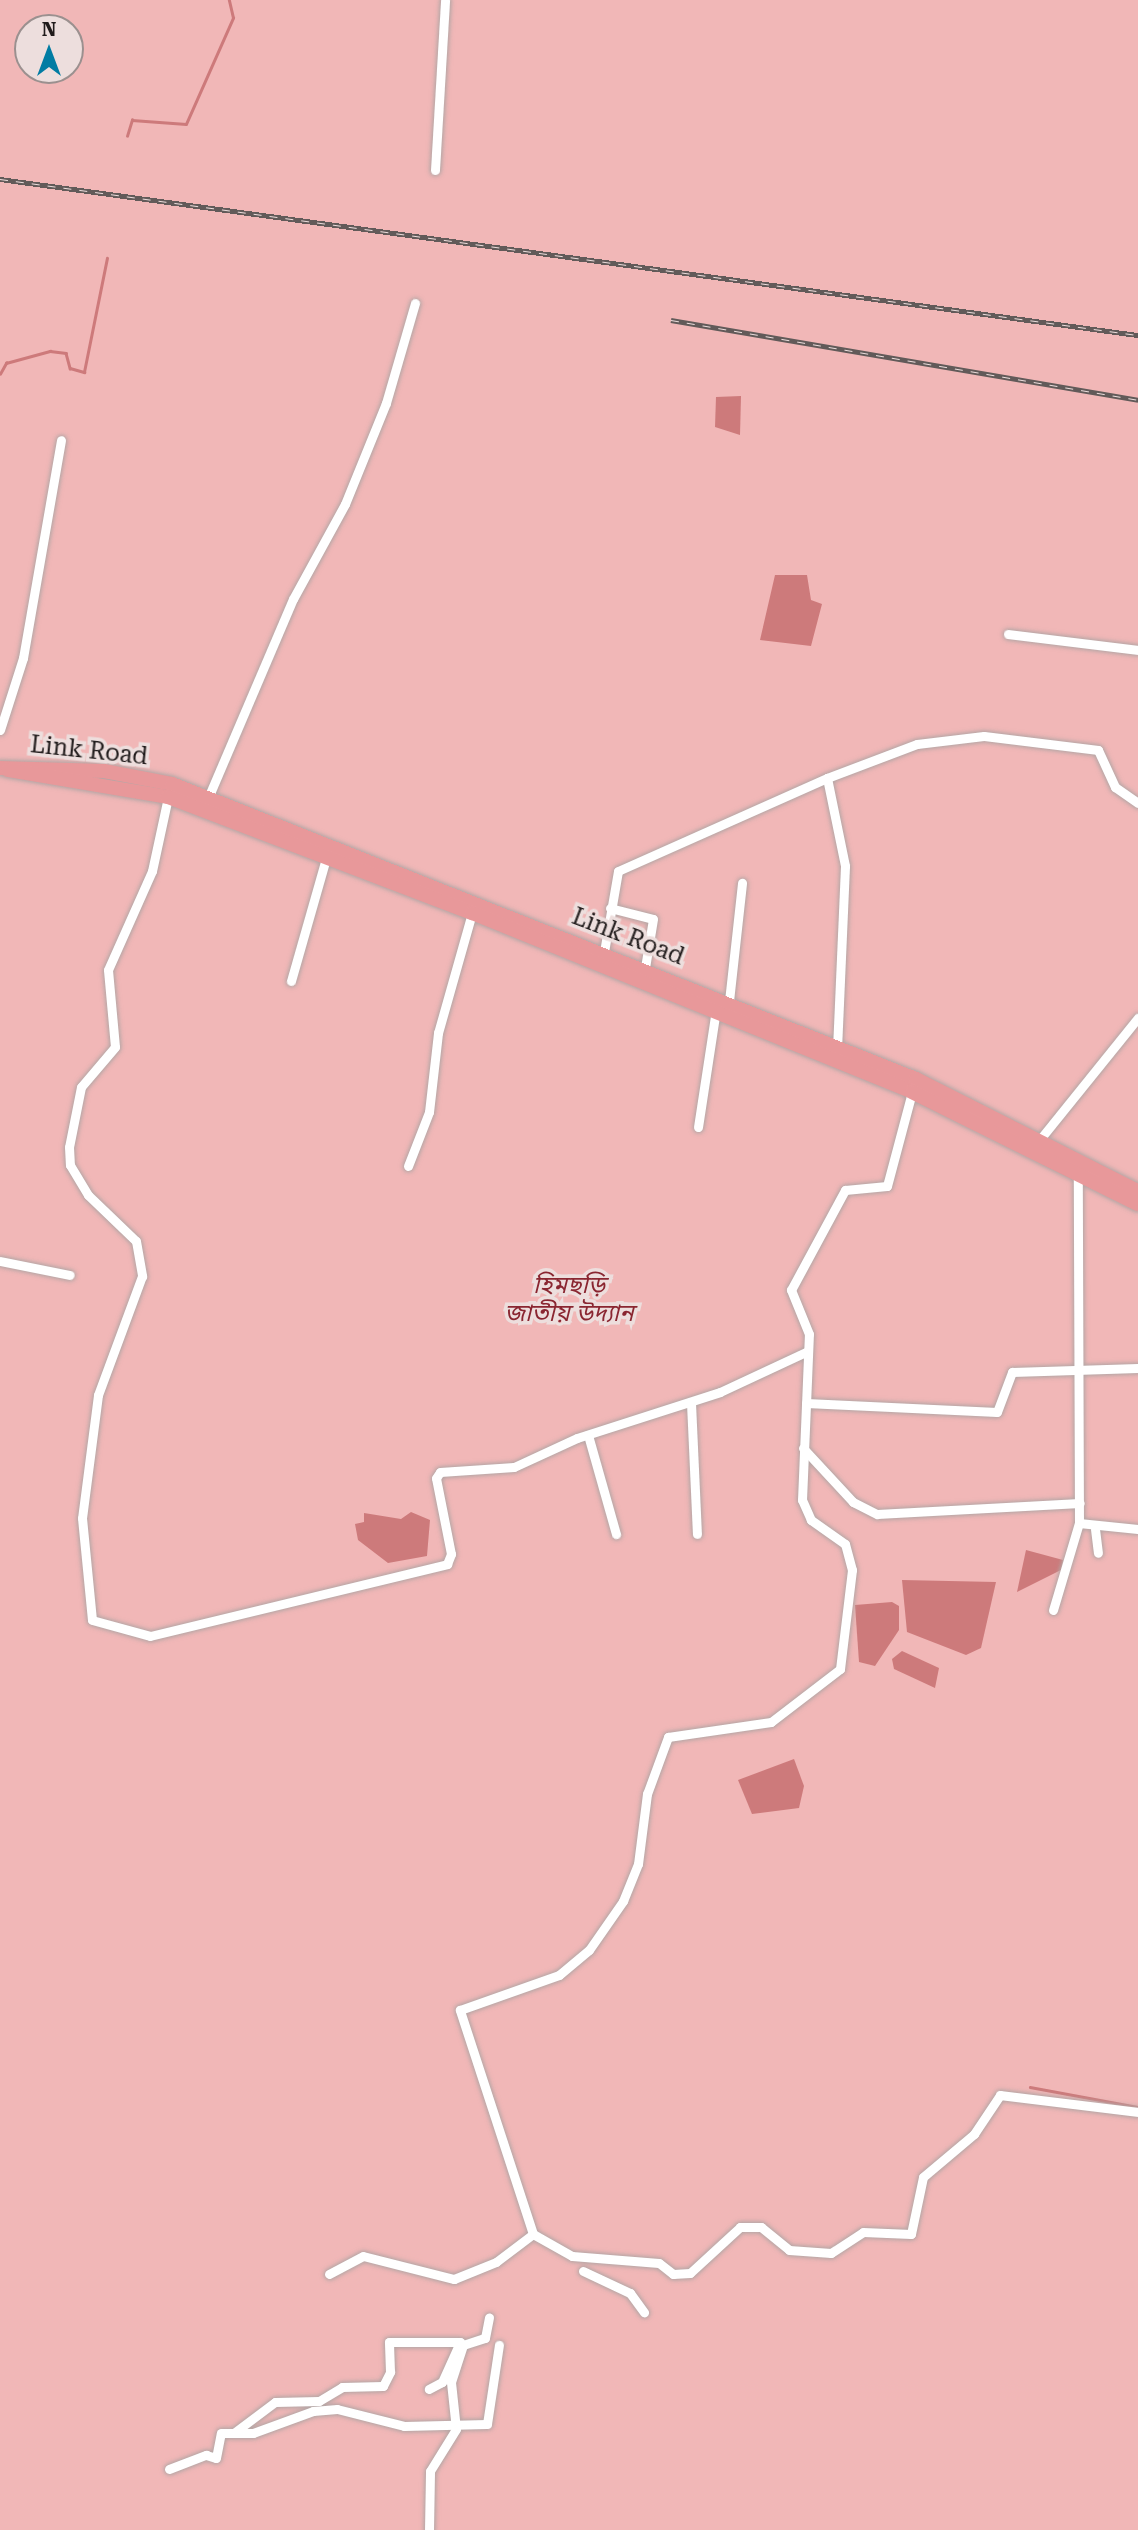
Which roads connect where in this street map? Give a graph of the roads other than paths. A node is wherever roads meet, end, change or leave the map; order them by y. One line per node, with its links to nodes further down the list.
1 (444, 0): 2 (street)
2 (435, 170)
3 (415, 303): 11 (street)
4 (61, 440): 7 (street)
5 (1008, 634): 6 (street)
6 (1138, 650)
7 (0, 730)
8 (2, 768): 10 (highway, Link Road); 11 (highway, Link Road)
9 (827, 778): 12 (street); 15 (street); 23 (street)
10 (168, 797): 13 (highway, Link Road); 38 (street)
11 (208, 798): 13 (highway, Link Road)
12 (1138, 803)
13 (328, 852): 16 (highway, Link Road); 17 (highway, Link Road); 19 (street)
14 (742, 883): 20 (street)
15 (610, 908): 17 (street); 18 (street)
16 (472, 913): 21 (highway, Link Road); 27 (street)
17 (604, 952): 18 (highway, Link Road)
18 (645, 968): 20 (highway, Link Road)
19 (291, 981)
20 (729, 1001): 23 (highway, Link Road)
21 (716, 1009): 24 (highway, Link Road); 25 (street)
22 (1138, 1018): 26 (street)
23 (837, 1047): 26 (highway, Link Road)
24 (912, 1092): 26 (highway, Link Road); 33 (street)
25 (698, 1127)
26 (1034, 1148): 28 (highway, Link Road); 29 (highway, Link Road)
27 (408, 1166)
28 (1078, 1179): 30 (highway, Link Road); 35 (street)
29 (1138, 1191)
30 (1138, 1204)
31 (0, 1261): 32 (street)
32 (70, 1275)
33 (808, 1351): 36 (street); 37 (street)
34 (1138, 1368): 35 (street)
35 (1079, 1369): 37 (street); 40 (street)
36 (691, 1403): 38 (street); 45 (street)
37 (806, 1403): 39 (street)
38 (588, 1435): 44 (street)
39 (803, 1448): 40 (street); 49 (street)
40 (1080, 1503): 41 (street)
41 (1079, 1523): 42 (street); 47 (street)
42 (1095, 1529): 43 (street); 46 (street)
43 (1138, 1529)
44 (616, 1534)
45 (697, 1534)
46 (1098, 1553)
47 (1053, 1610)
48 (1138, 2112): 49 (street)
49 (533, 2234): 51 (street)
50 (583, 2271): 52 (street)
51 (329, 2274)
52 (643, 2312)
53 (489, 2317): 56 (street)
54 (499, 2344): 56 (street)
55 (429, 2389): 57 (street)
56 (456, 2429): 57 (street); 59 (street)
57 (233, 2433): 58 (street)
58 (169, 2469)
59 (429, 2530)

